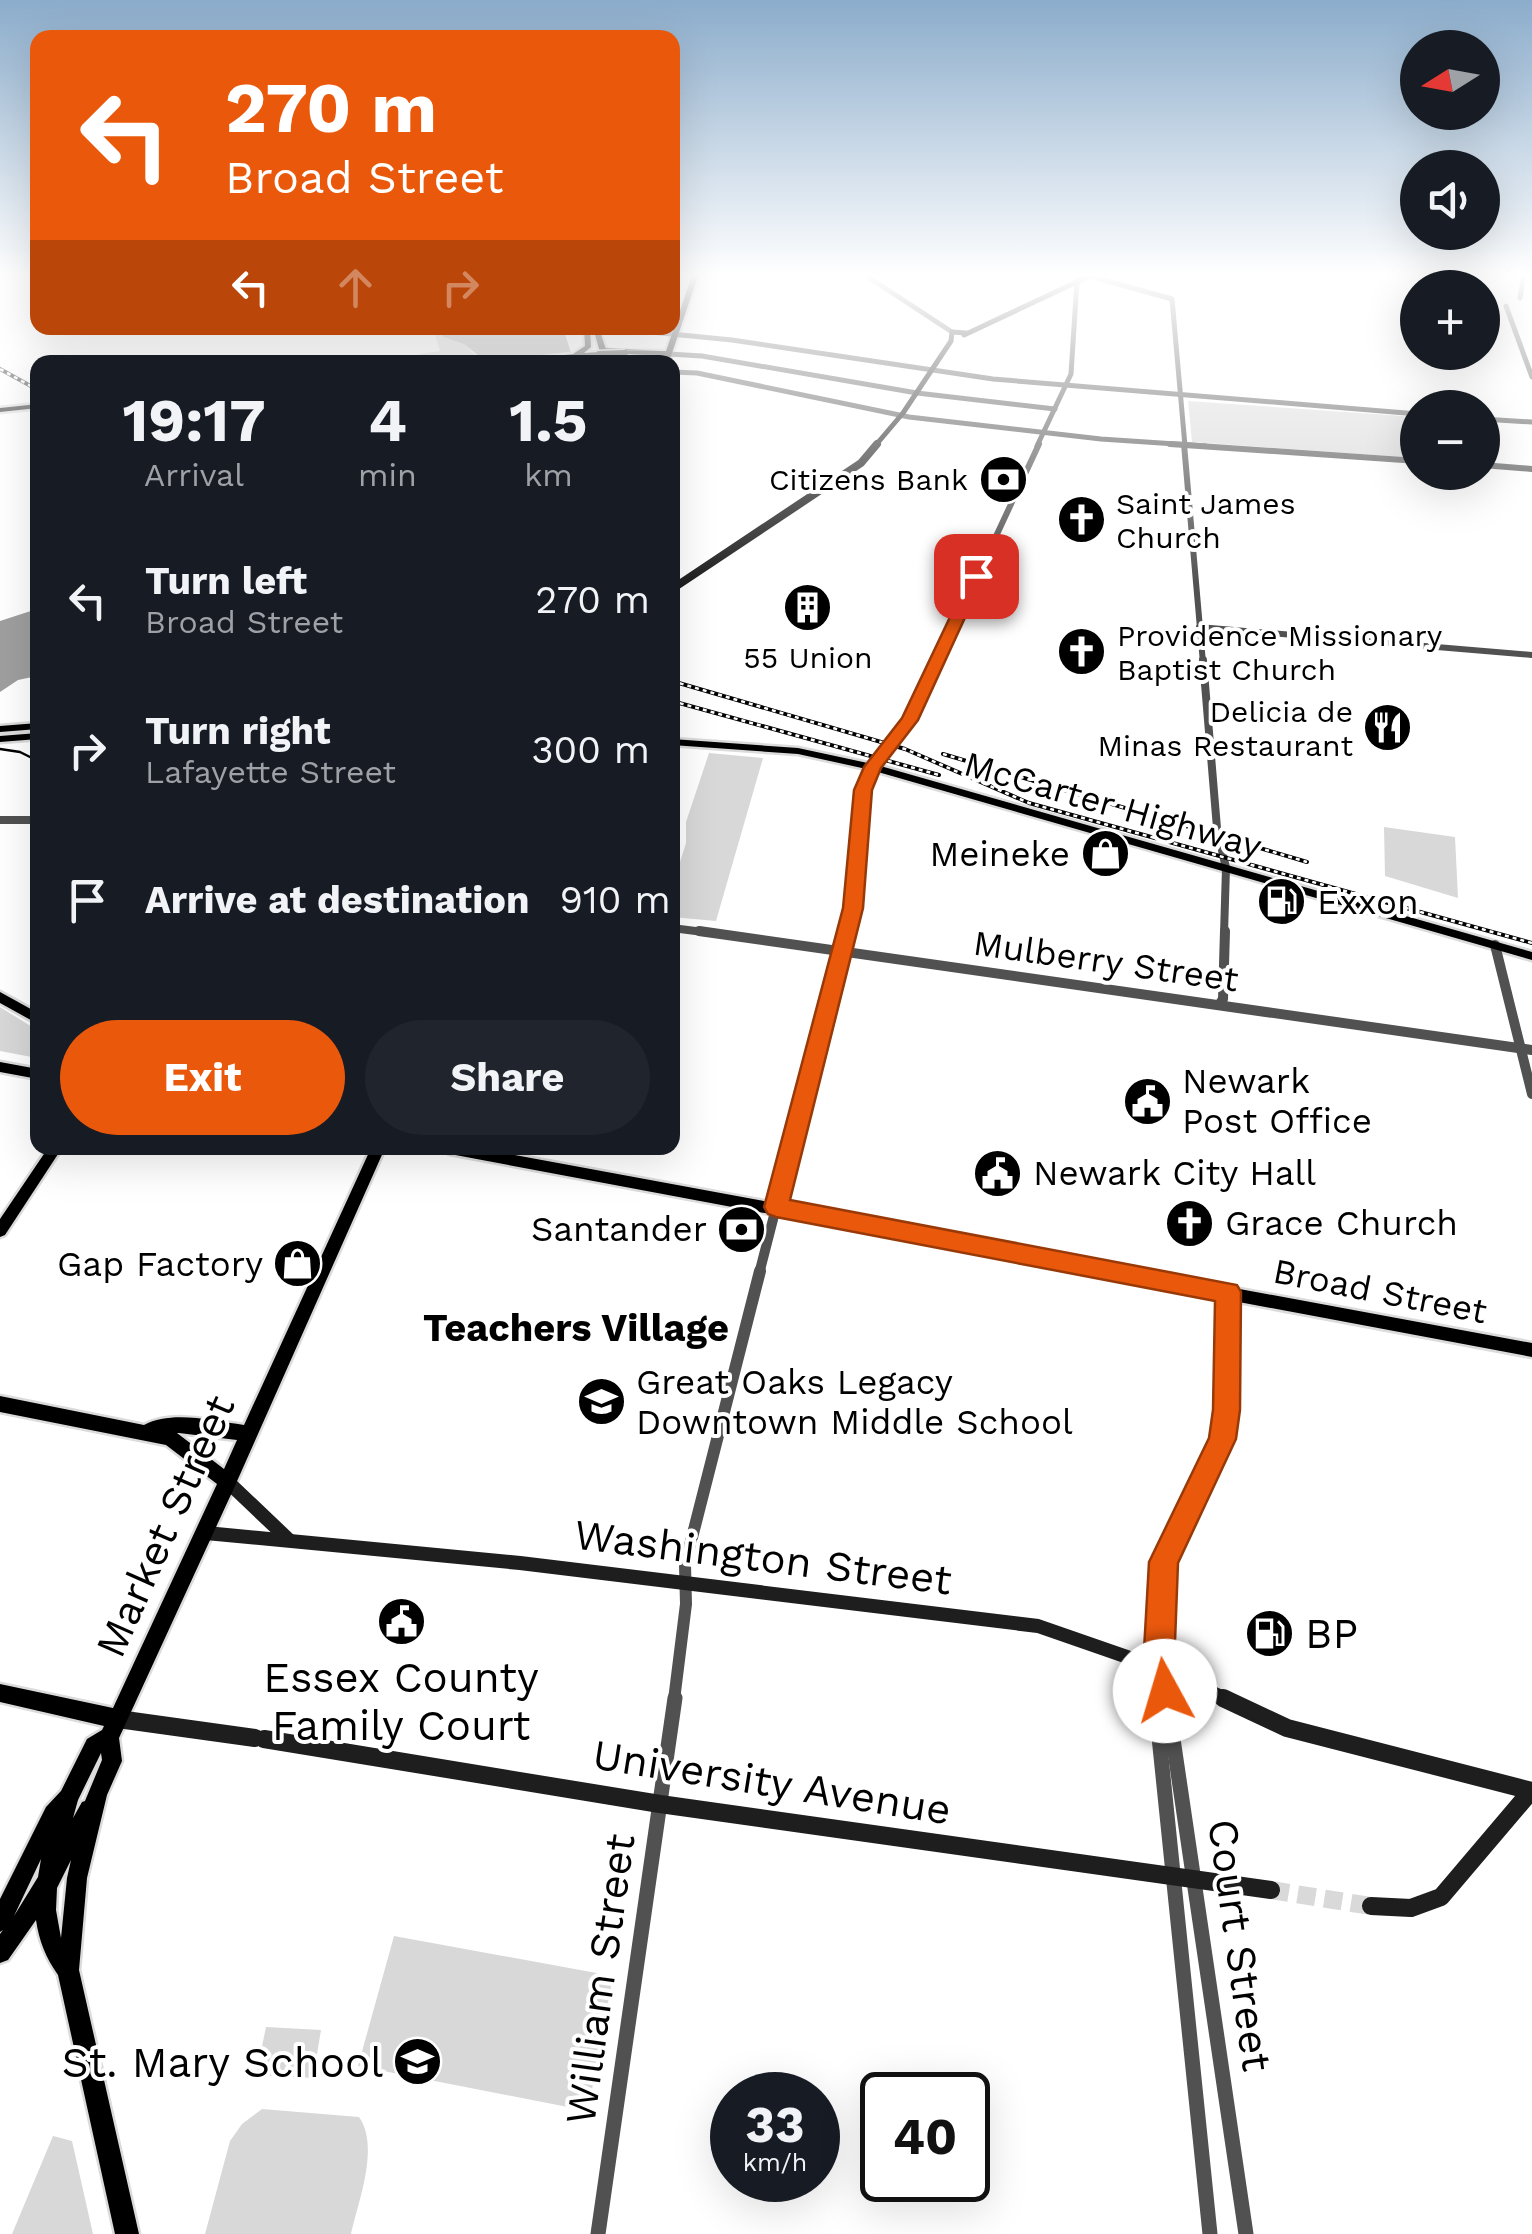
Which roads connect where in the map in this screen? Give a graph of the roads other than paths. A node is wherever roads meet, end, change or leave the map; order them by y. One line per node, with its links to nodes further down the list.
1 (718, 377): 12 (street)
2 (819, 377): 8 (street)
3 (927, 377): 8 (main road)
4 (978, 377): 7 (street)
5 (1069, 377): 7 (street)
6 (1178, 377): 9 (street)
7 (1065, 387): 9 (street); 10 (street)
8 (917, 393): 10 (street); 12 (main road)
9 (1180, 397): 11 (street); 16 (street)
10 (1055, 409): 15 (street)
11 (1400, 413)
12 (902, 415): 15 (street); 20 (main road)
13 (1500, 419): 14 (street)
14 (1532, 422)
15 (1044, 432): 16 (street); 28 (street)
16 (1184, 445): 17 (street); 21 (street)
17 (1400, 460)
18 (1500, 466): 19 (street)
19 (1532, 469)
20 (680, 585)
21 (1199, 626): 22 (street); 31 (street)
22 (1532, 656)
23 (30, 726): 24 (main road)
24 (0, 728)
25 (30, 737): 26 (main road)
26 (0, 739)
27 (680, 743): 28 (main road, McCarter Highway)
28 (873, 767): 31 (main road, McCarter Highway); 34 (street, William Street)
29 (0, 820): 30 (street)
30 (30, 820)
31 (1226, 868): 33 (main road, McCarter Highway); 37 (street)
32 (680, 929): 34 (street, Mulberry Street)
33 (1495, 945): 35 (main road, McCarter Highway); 39 (street)
34 (842, 949): 37 (street, Mulberry Street); 46 (street, William Street)
35 (1532, 956)
36 (0, 996): 38 (main road)
37 (1219, 1005): 39 (street, Mulberry Street)
38 (30, 1014)
39 (1526, 1049): 42 (street)
40 (0, 1067): 41 (main road)
41 (30, 1073)
42 (1532, 1094)
43 (50, 1155): 47 (main road)
44 (375, 1155): 52 (main road, Market Street)
45 (489, 1155): 46 (main road, Broad Street)
46 (776, 1207): 48 (main road, Broad Street); 56 (street, William Street)
47 (0, 1230)
48 (1228, 1292): 49 (main road, Broad Street); 57 (street, Court Street)
49 (1532, 1350)
50 (0, 1404): 51 (main road)
51 (142, 1430): 52 (main road); 53 (main road)
52 (248, 1434): 53 (main road, Market Street)
53 (228, 1482): 54 (main road, Market Street); 55 (main road)
54 (206, 1532): 55 (main road, Washington Street); 59 (main road, Market Street)
55 (289, 1540): 56 (main road, Washington Street)
56 (685, 1583): 57 (main road, Washington Street); 63 (street, William Street)
57 (1159, 1668): 60 (main road, Washington Street); 64 (street, Court Street); 65 (street, Court Street)
58 (0, 1693): 59 (main road, University Avenue)
59 (114, 1728): 61 (main road); 62 (main road, Market Street); 63 (main road, University Avenue)
60 (1531, 1791): 68 (main road)
61 (97, 1793): 66 (main road); 71 (main road)
62 (68, 1798): 66 (main road); 69 (main road, Market Street)
63 (660, 1804): 64 (main road, University Avenue); 73 (street, William Street)
64 (1173, 1875): 65 (main road, University Avenue); 74 (street, Court Street)
65 (1196, 1879): 67 (main road, University Avenue); 75 (street, Court Street)
66 (48, 1880): 70 (main road); 71 (main road)
67 (1271, 1890)
68 (1372, 1906)
69 (0, 1921)
70 (0, 1952)
71 (68, 1970): 72 (main road)
72 (126, 2234)
73 (598, 2234)
74 (1210, 2234)
75 (1246, 2234)

